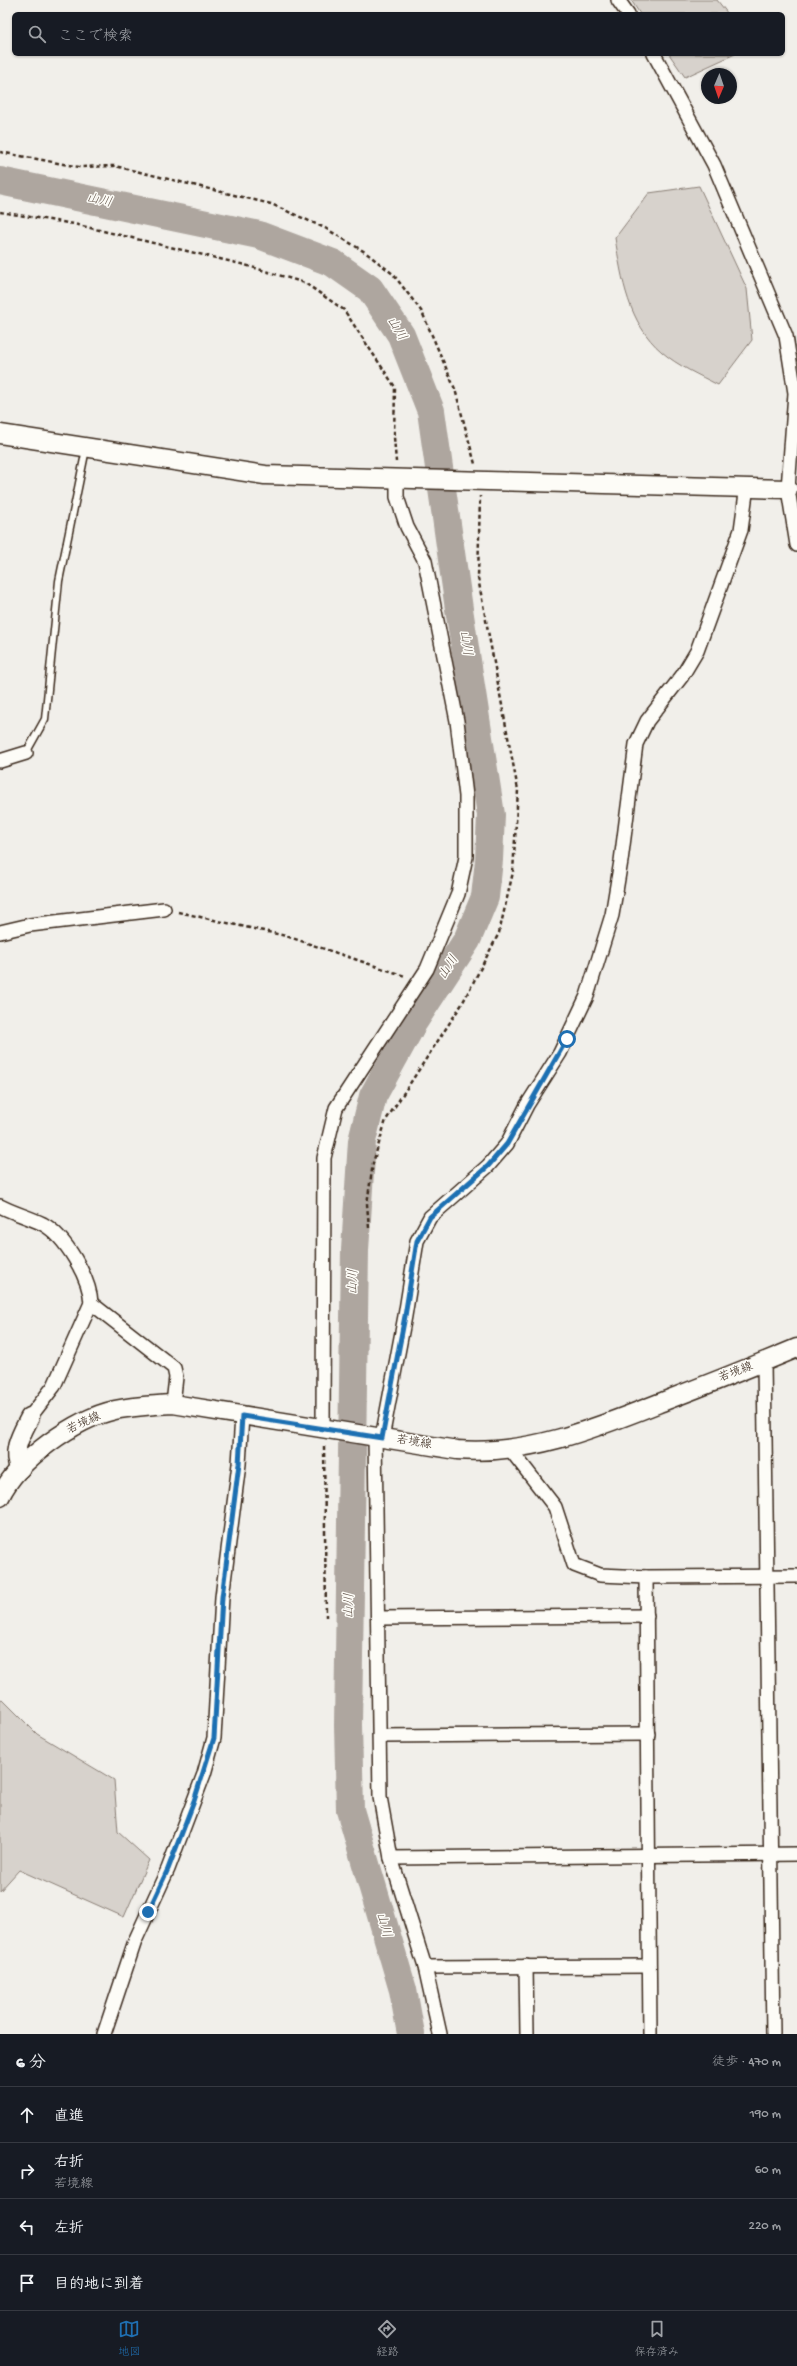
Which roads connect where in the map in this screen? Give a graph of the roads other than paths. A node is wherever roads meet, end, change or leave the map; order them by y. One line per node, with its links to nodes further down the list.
1 (618, 0): 2 (street)
2 (627, 12)
3 (655, 56): 4 (street)
4 (796, 392): 9 (street)
5 (0, 434): 6 (street)
6 (86, 447): 7 (street); 11 (lane)
7 (397, 478): 8 (street); 22 (street)
8 (747, 486): 9 (street); 23 (street)
9 (788, 489): 10 (street)
10 (797, 545)
11 (26, 753): 12 (street)
12 (0, 761)
13 (164, 909): 14 (street)
14 (0, 932)
15 (0, 1206): 16 (street)
16 (90, 1303): 19 (street); 21 (street)
17 (797, 1348): 18 (street, 若境線)
18 (764, 1362): 24 (street, 若境線); 27 (street)
19 (173, 1404): 20 (street, 若境線); 25 (street, 若境線)
20 (242, 1416): 22 (street, 若境線); 41 (street)
21 (30, 1417): 25 (street)
22 (329, 1430): 23 (street, 若境線)
23 (374, 1437): 24 (street, 若境線); 31 (street)
24 (510, 1449): 29 (street)
25 (20, 1469): 26 (street, 若境線)
26 (0, 1497)
27 (767, 1576): 28 (street); 29 (street); 34 (street)
28 (797, 1576)
29 (646, 1577): 30 (street)
30 (647, 1616): 31 (street); 32 (street)
31 (378, 1618): 33 (street)
32 (648, 1734): 33 (street); 36 (street)
33 (380, 1736): 37 (street)
34 (770, 1854): 35 (street); 36 (street); 45 (street)
35 (797, 1854)
36 (648, 1856): 37 (street); 39 (street)
37 (391, 1858): 40 (street)
38 (526, 1966): 39 (street); 40 (street); 43 (street)
39 (649, 1966): 44 (street)
40 (425, 1968): 42 (street)
41 (104, 2034)
42 (440, 2034)
43 (527, 2034)
44 (650, 2034)
45 (773, 2034)

